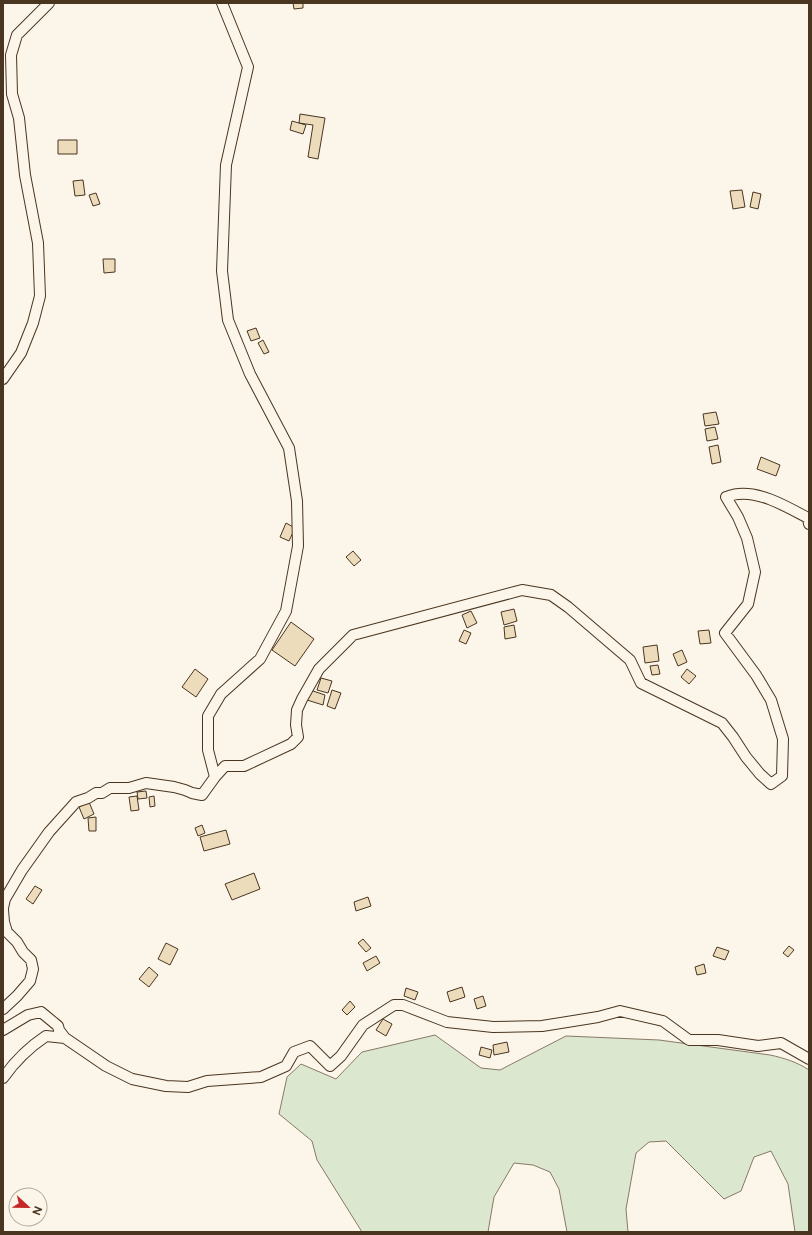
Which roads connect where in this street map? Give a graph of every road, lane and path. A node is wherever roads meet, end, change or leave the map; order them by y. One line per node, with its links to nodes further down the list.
1 (49, 3): 3 (street)
2 (222, 3): 5 (street)
3 (3, 379)
4 (809, 524): 5 (street)
5 (215, 777): 6 (street)
6 (3, 909): 7 (street)
7 (3, 1009)
8 (3, 1030): 9 (street)
9 (65, 1038): 10 (street); 11 (street)
10 (809, 1059)
11 (3, 1078)

